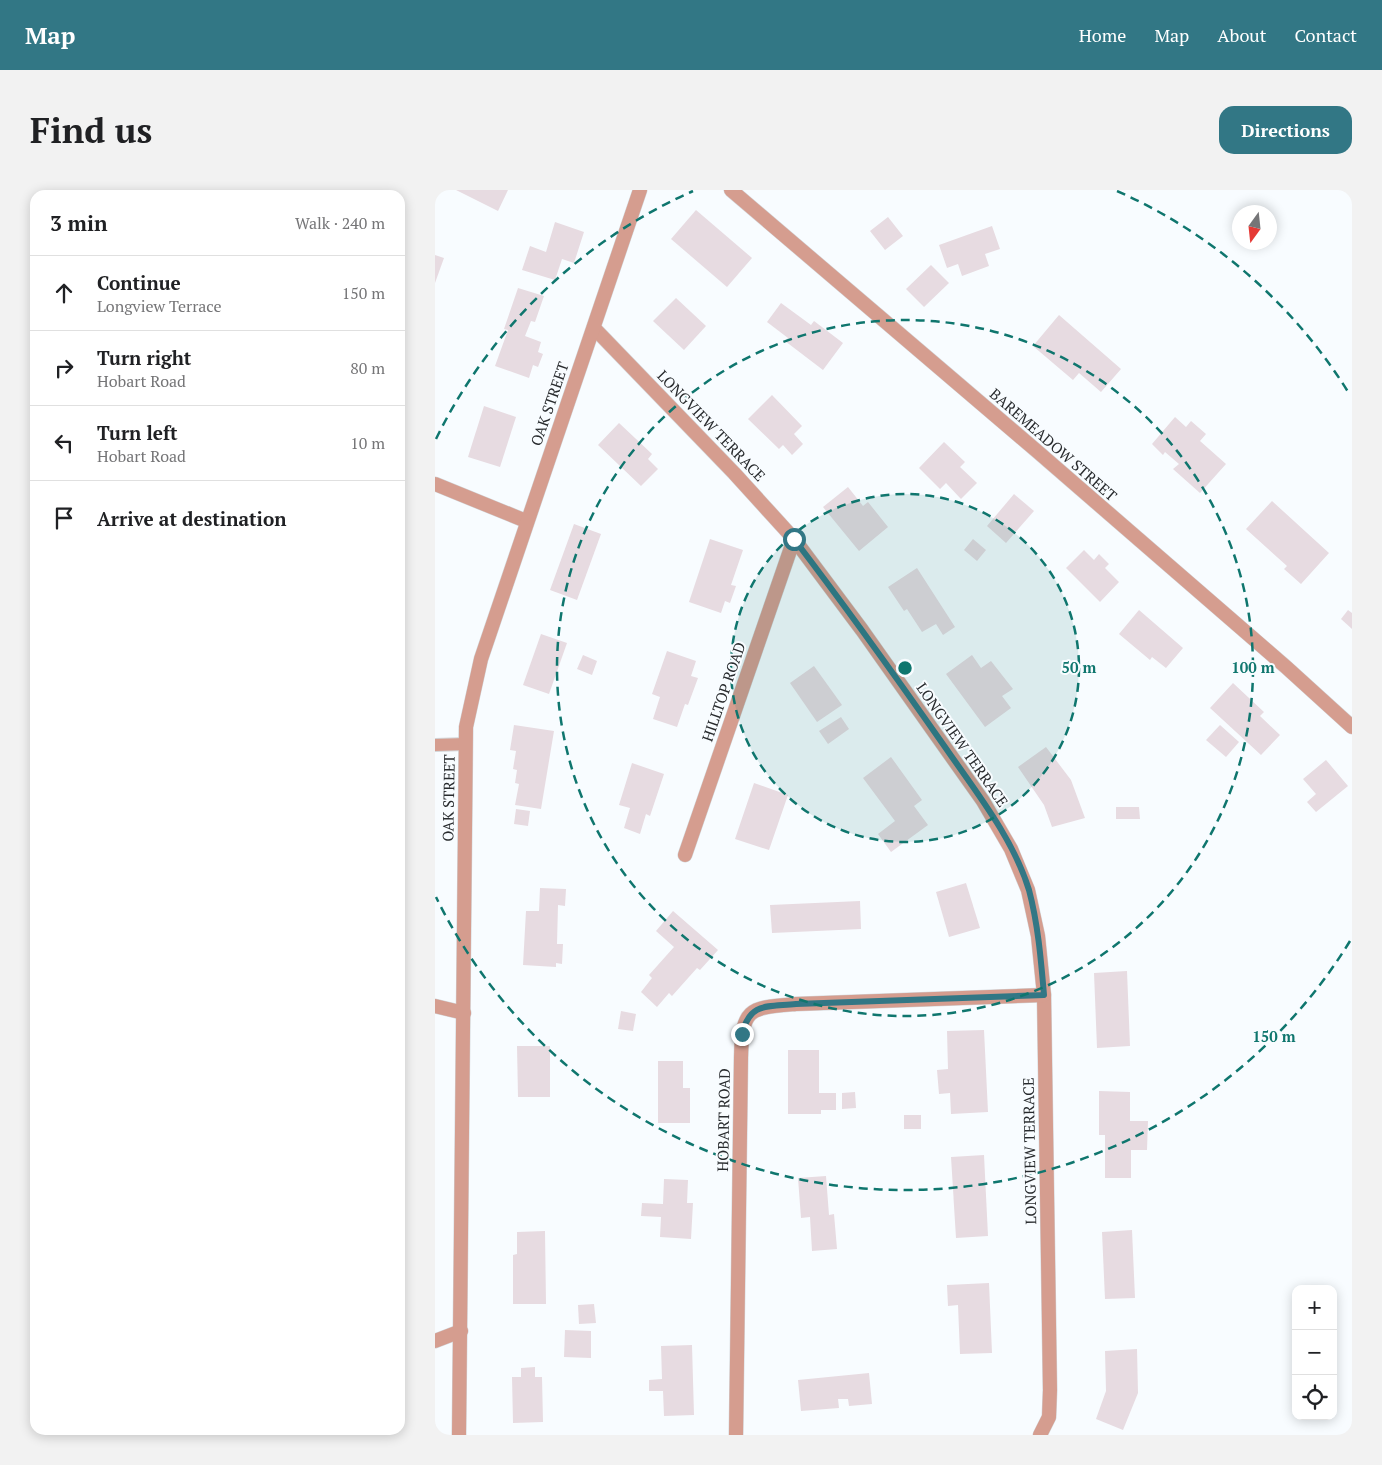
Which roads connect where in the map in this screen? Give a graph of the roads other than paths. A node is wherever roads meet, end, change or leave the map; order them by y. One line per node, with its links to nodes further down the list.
1 (731, 190): 7 (street, BAREMEADOW STREET)
2 (637, 191): 3 (street, OAK STREET)
3 (594, 328): 5 (street, OAK STREET); 6 (street, LONGVIEW TERRACE)
4 (435, 484): 5 (street)
5 (526, 521): 8 (street, OAK STREET)
6 (794, 539): 10 (street, HILLTOP ROAD); 11 (street, LONGVIEW TERRACE)
7 (1352, 727)
8 (466, 744): 9 (lane); 13 (street, OAK STREET)
9 (435, 745)
10 (685, 855)
11 (1044, 995): 17 (street, HOBART ROAD); 18 (street, LONGVIEW TERRACE)
12 (435, 1006): 13 (street)
13 (464, 1013): 14 (street, OAK STREET)
14 (461, 1331): 15 (street); 16 (street, OAK STREET)
15 (435, 1341)
16 (459, 1435)
17 (736, 1435)
18 (1040, 1435)

